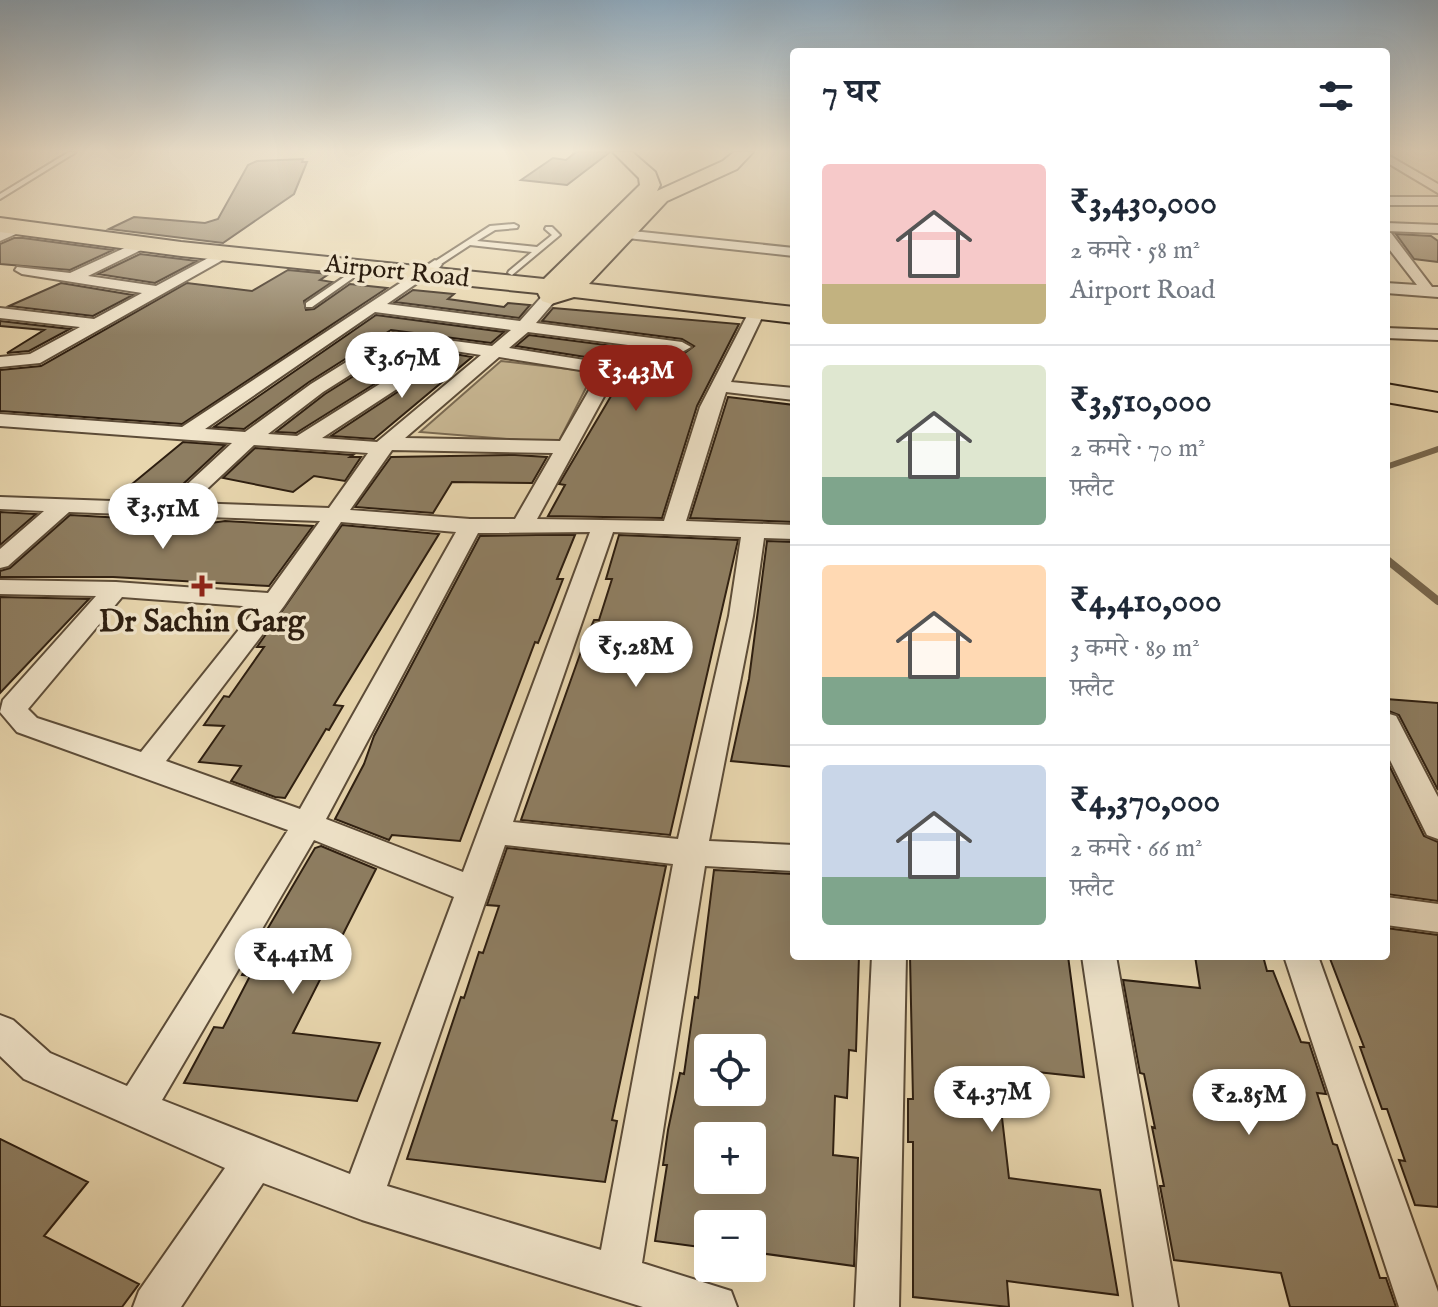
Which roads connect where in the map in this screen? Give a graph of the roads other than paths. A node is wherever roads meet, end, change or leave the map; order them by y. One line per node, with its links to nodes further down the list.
1 (628, 213): 22 (main road)
2 (644, 213): 8 (main road)
3 (514, 226): 10 (lane)
4 (5, 227): 11 (main road, Airport Road); 18 (main road, Airport Road)
5 (1390, 227): 7 (street)
6 (549, 229): 12 (lane)
7 (1438, 229)
8 (623, 234): 13 (street); 22 (main road)
9 (1390, 240): 16 (street)
10 (469, 243): 12 (lane); 18 (lane)
11 (142, 244): 14 (main road, Airport Road); 21 (street)
12 (539, 250): 20 (lane)
13 (790, 252)
14 (228, 253): 17 (main road, Airport Road); 24 (street)
15 (1390, 257): 16 (street)
16 (1407, 258): 25 (street)
17 (366, 266): 18 (main road, Airport Road); 26 (lane)
18 (428, 268): 20 (main road, Airport Road); 22 (main road, Airport Road); 28 (street)
19 (22, 270): 21 (street)
20 (512, 273): 22 (main road, Airport Road)
21 (73, 277): 24 (street)
22 (561, 287): 27 (main road, Airport Road); 29 (main road, Airport Road); 33 (street)
23 (1390, 288): 25 (street)
24 (156, 291): 32 (street)
25 (1431, 291)
26 (309, 305)
27 (790, 306)
28 (374, 307): 33 (street); 47 (street)
29 (757, 311): 31 (main road, Airport Road); 41 (street)
30 (0, 313): 32 (street)
31 (790, 315)
32 (93, 324): 39 (street)
33 (524, 327): 37 (street); 38 (street)
34 (1390, 333): 35 (street)
35 (1438, 335)
36 (446, 343): 38 (street); 48 (street); 49 (street)
37 (682, 347)
38 (496, 350): 50 (street); 51 (street)
39 (5, 371)
40 (1390, 380): 42 (main road)
41 (719, 386): 43 (street); 59 (street)
42 (1438, 388)
43 (790, 394)
44 (1390, 394): 45 (main road)
45 (1438, 402)
46 (0, 420): 47 (street)
47 (185, 434): 48 (street)
48 (248, 439): 49 (street); 54 (street)
49 (303, 441): 50 (street)
50 (385, 446): 51 (street); 55 (street)
51 (569, 447): 56 (street)
52 (0, 503): 53 (street)
53 (62, 507): 54 (street); 62 (street)
54 (172, 510): 55 (street)
55 (332, 515): 58 (street); 65 (street)
56 (523, 525): 57 (street); 58 (street)
57 (604, 525): 59 (street); 70 (street)
58 (470, 526): 68 (street)
59 (673, 527): 61 (street)
60 (790, 532): 61 (street)
61 (753, 533): 71 (street)
62 (0, 561)
63 (0, 587): 64 (street)
64 (116, 589): 65 (street); 67 (street)
65 (275, 601): 67 (street)
66 (1390, 731): 69 (street)
67 (148, 764): 68 (street)
68 (308, 823): 73 (street); 80 (street)
69 (1438, 827)
70 (496, 832): 71 (street); 73 (street)
71 (691, 853): 72 (street); 83 (street)
72 (790, 858)
73 (475, 891): 82 (street)
74 (1390, 912): 75 (street)
75 (1438, 918)
76 (889, 960): 86 (street)
77 (1100, 960): 87 (street)
78 (1302, 960): 88 (street)
79 (0, 1032): 80 (street)
80 (137, 1106): 81 (street)
81 (255, 1160): 82 (street); 84 (street)
82 (362, 1199): 83 (street)
83 (618, 1276): 85 (street)
84 (155, 1307)
85 (715, 1307)
86 (877, 1307)
87 (1156, 1307)
88 (1421, 1307)

